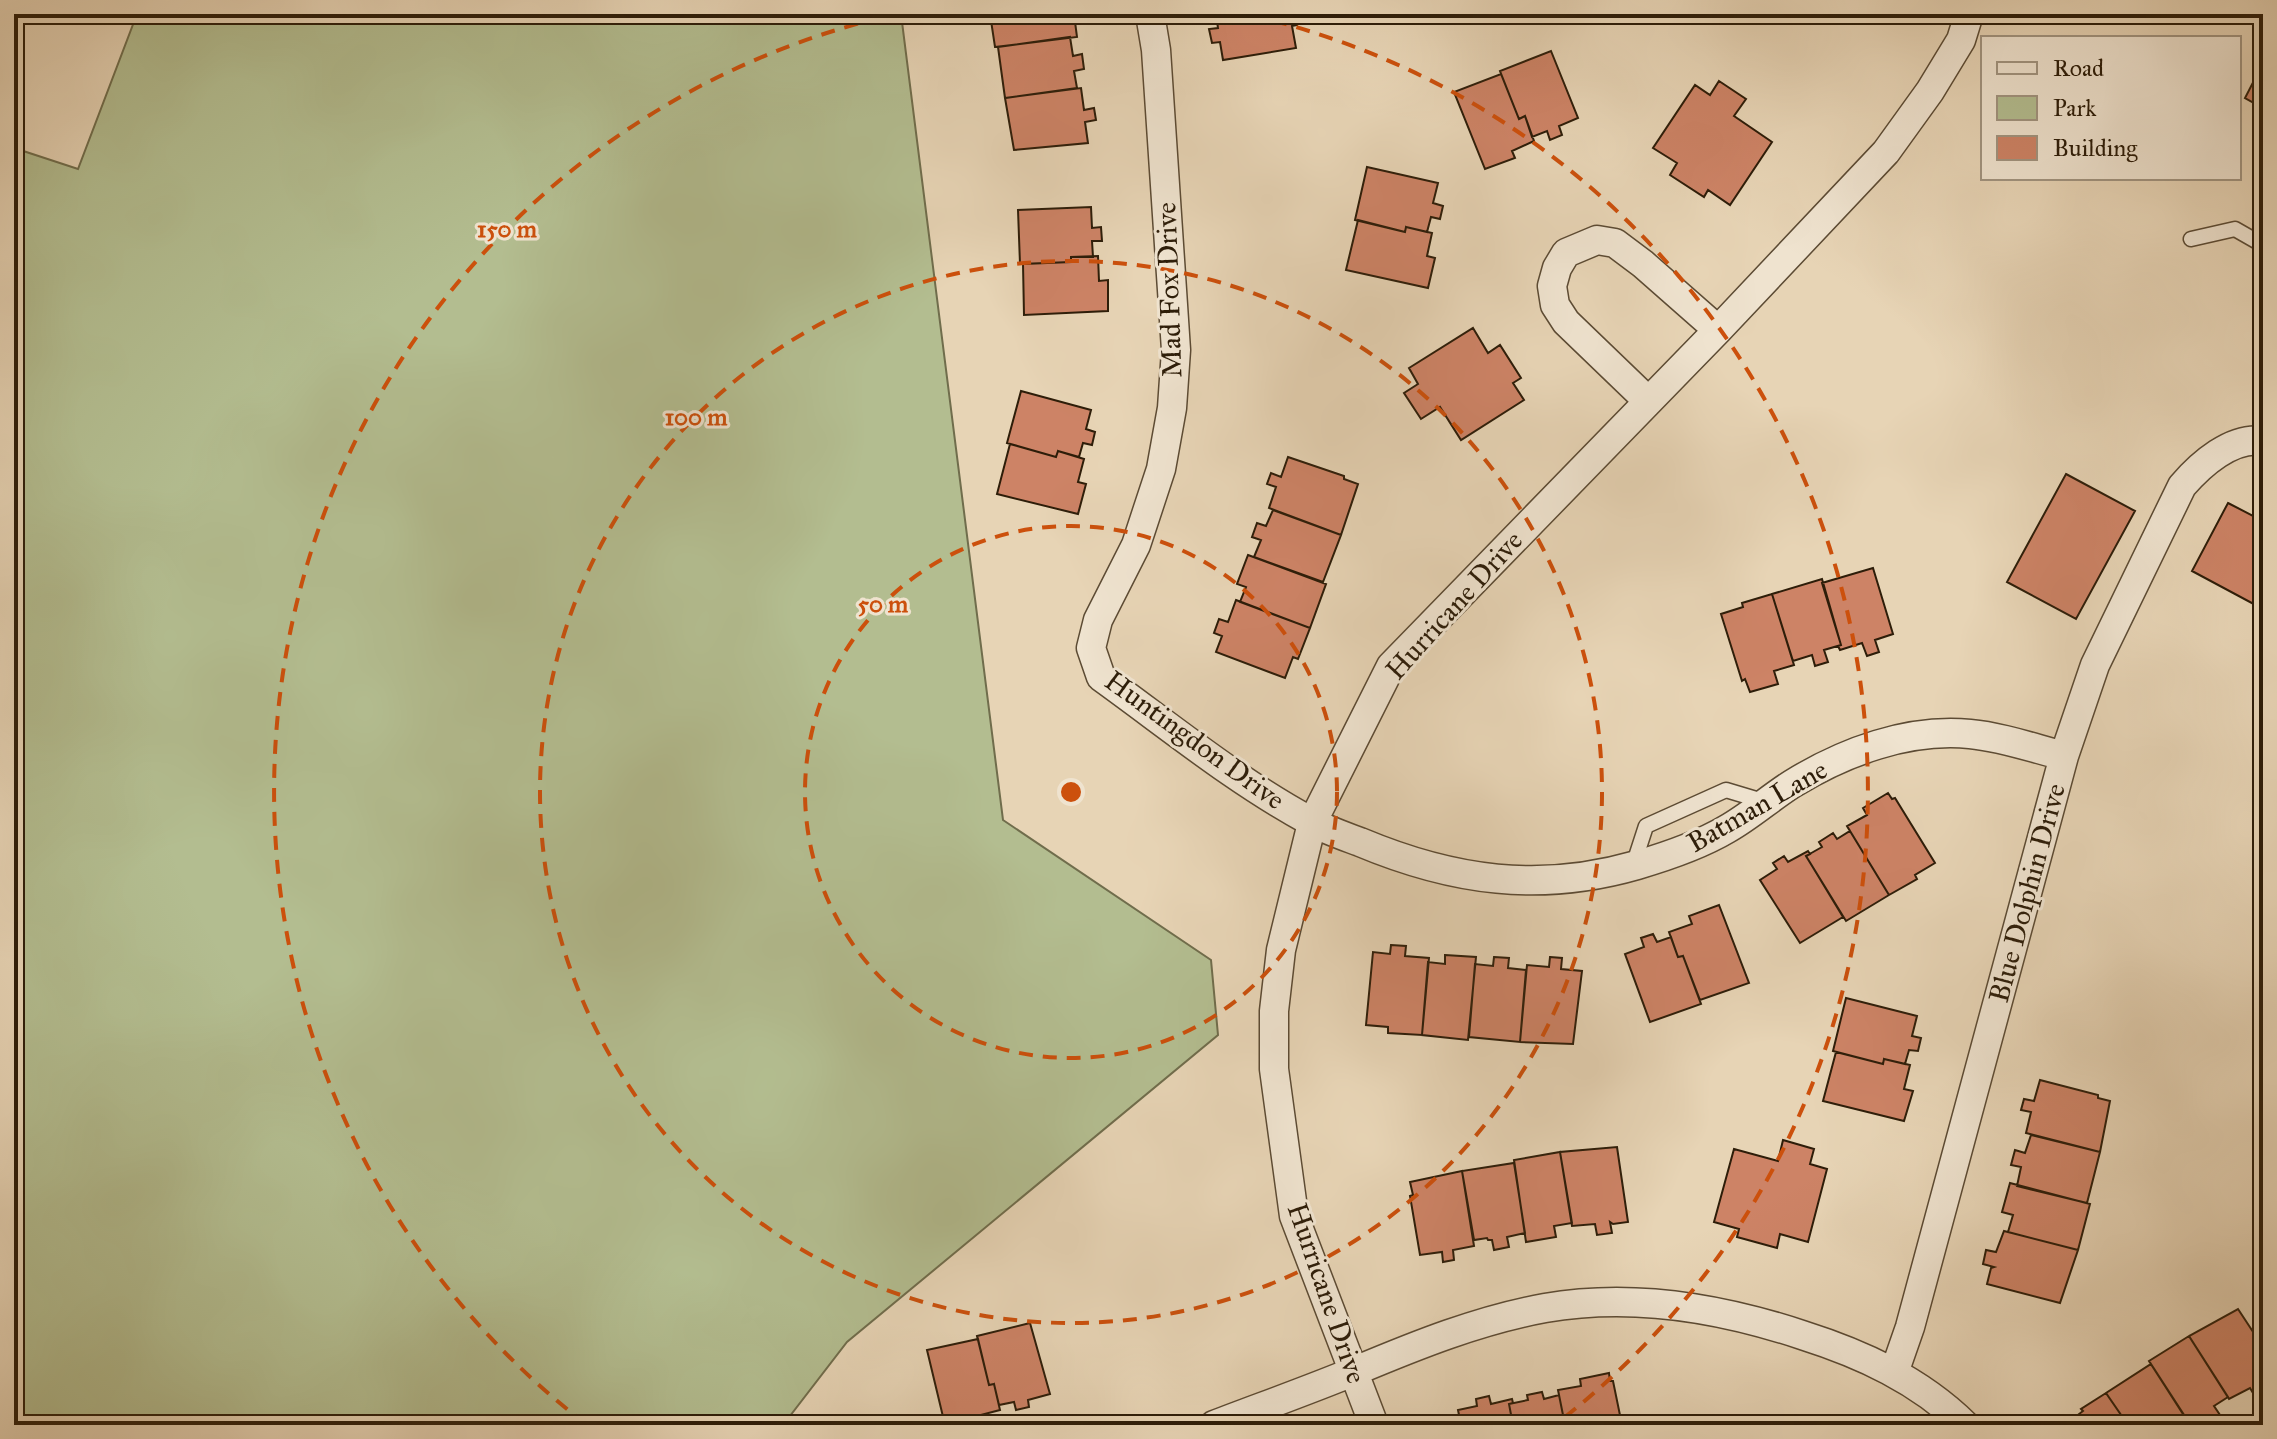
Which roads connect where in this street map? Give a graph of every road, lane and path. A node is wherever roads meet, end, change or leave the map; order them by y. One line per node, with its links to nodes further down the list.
1 (1150, 14): 8 (street, Mad Fox Drive)
2 (1969, 14): 5 (street, Hurricane Drive)
3 (2191, 239): 4 (lane)
4 (2263, 245)
5 (1718, 330): 6 (street, Hurricane Drive); 6 (street)
6 (1647, 400): 10 (street, Hurricane Drive)
7 (2263, 441): 9 (street, Blue Dolphin Drive)
8 (1091, 648): 10 (street, Huntingdon Drive)
9 (2064, 756): 10 (street, Batman Lane); 12 (street, Blue Dolphin Drive)
10 (1312, 823): 11 (street, Hurricane Drive)
11 (1353, 1371): 12 (street); 13 (street); 14 (street, Hurricane Drive)
12 (1894, 1373): 15 (street)
13 (1214, 1425)
14 (1374, 1425)
15 (1965, 1425)

